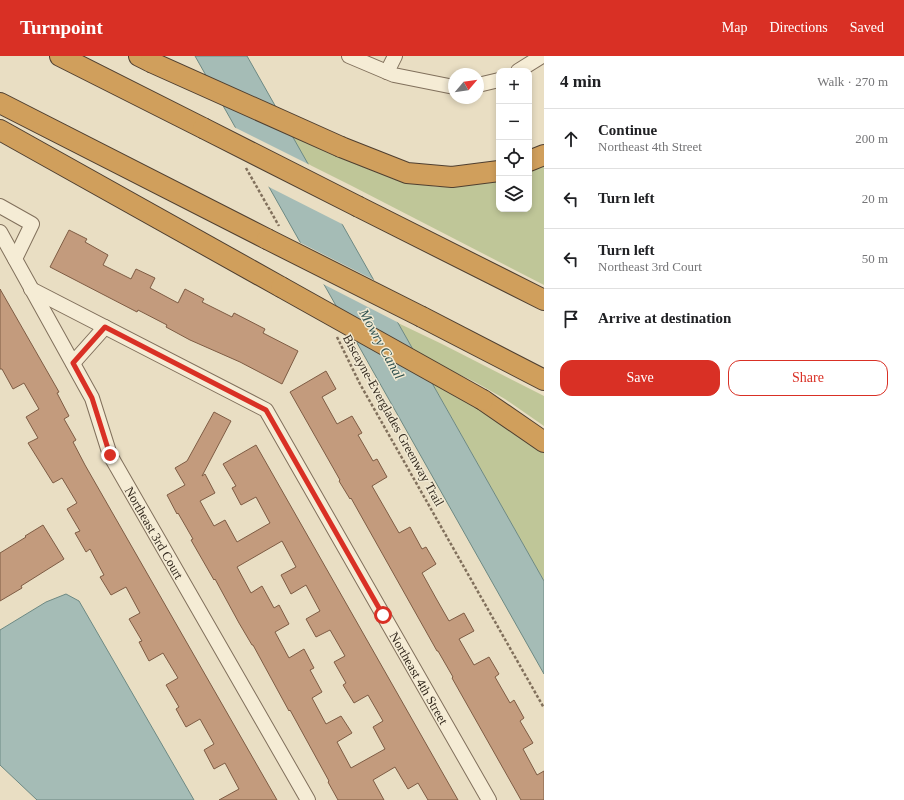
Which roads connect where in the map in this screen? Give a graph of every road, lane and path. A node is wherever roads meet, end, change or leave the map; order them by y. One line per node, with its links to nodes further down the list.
1 (60, 56): 22 (highway, bridge)
2 (349, 56): 7 (street)
3 (395, 56): 7 (street)
4 (542, 56): 6 (street)
5 (145, 59): 16 (highway, bridge)
6 (524, 64)
7 (387, 72): 10 (street)
8 (496, 81): 9 (street)
9 (484, 84)
10 (448, 86)
11 (0, 103): 19 (highway)
12 (0, 130): 27 (highway, bridge)
13 (544, 155): 14 (highway)
14 (532, 160)
15 (243, 164): 19 (path)
16 (496, 171)
17 (0, 206): 20 (street)
18 (0, 232): 20 (street, Northeast 3rd Court)
19 (275, 235): 26 (highway, bridge)
20 (15, 259): 21 (street, Northeast 3rd Court)
21 (31, 289): 23 (street, Northeast 4th Street); 25 (street, Northeast 3rd Court)
22 (544, 300)
23 (105, 327): 25 (street); 30 (street, Northeast 4th Street)
24 (336, 337): 28 (path, Biscayne-Everglades Greenway Trail)
25 (73, 363): 29 (street, Northeast 3rd Court)
26 (544, 380)
27 (544, 442)
28 (544, 708)
29 (308, 800)
30 (489, 800)

